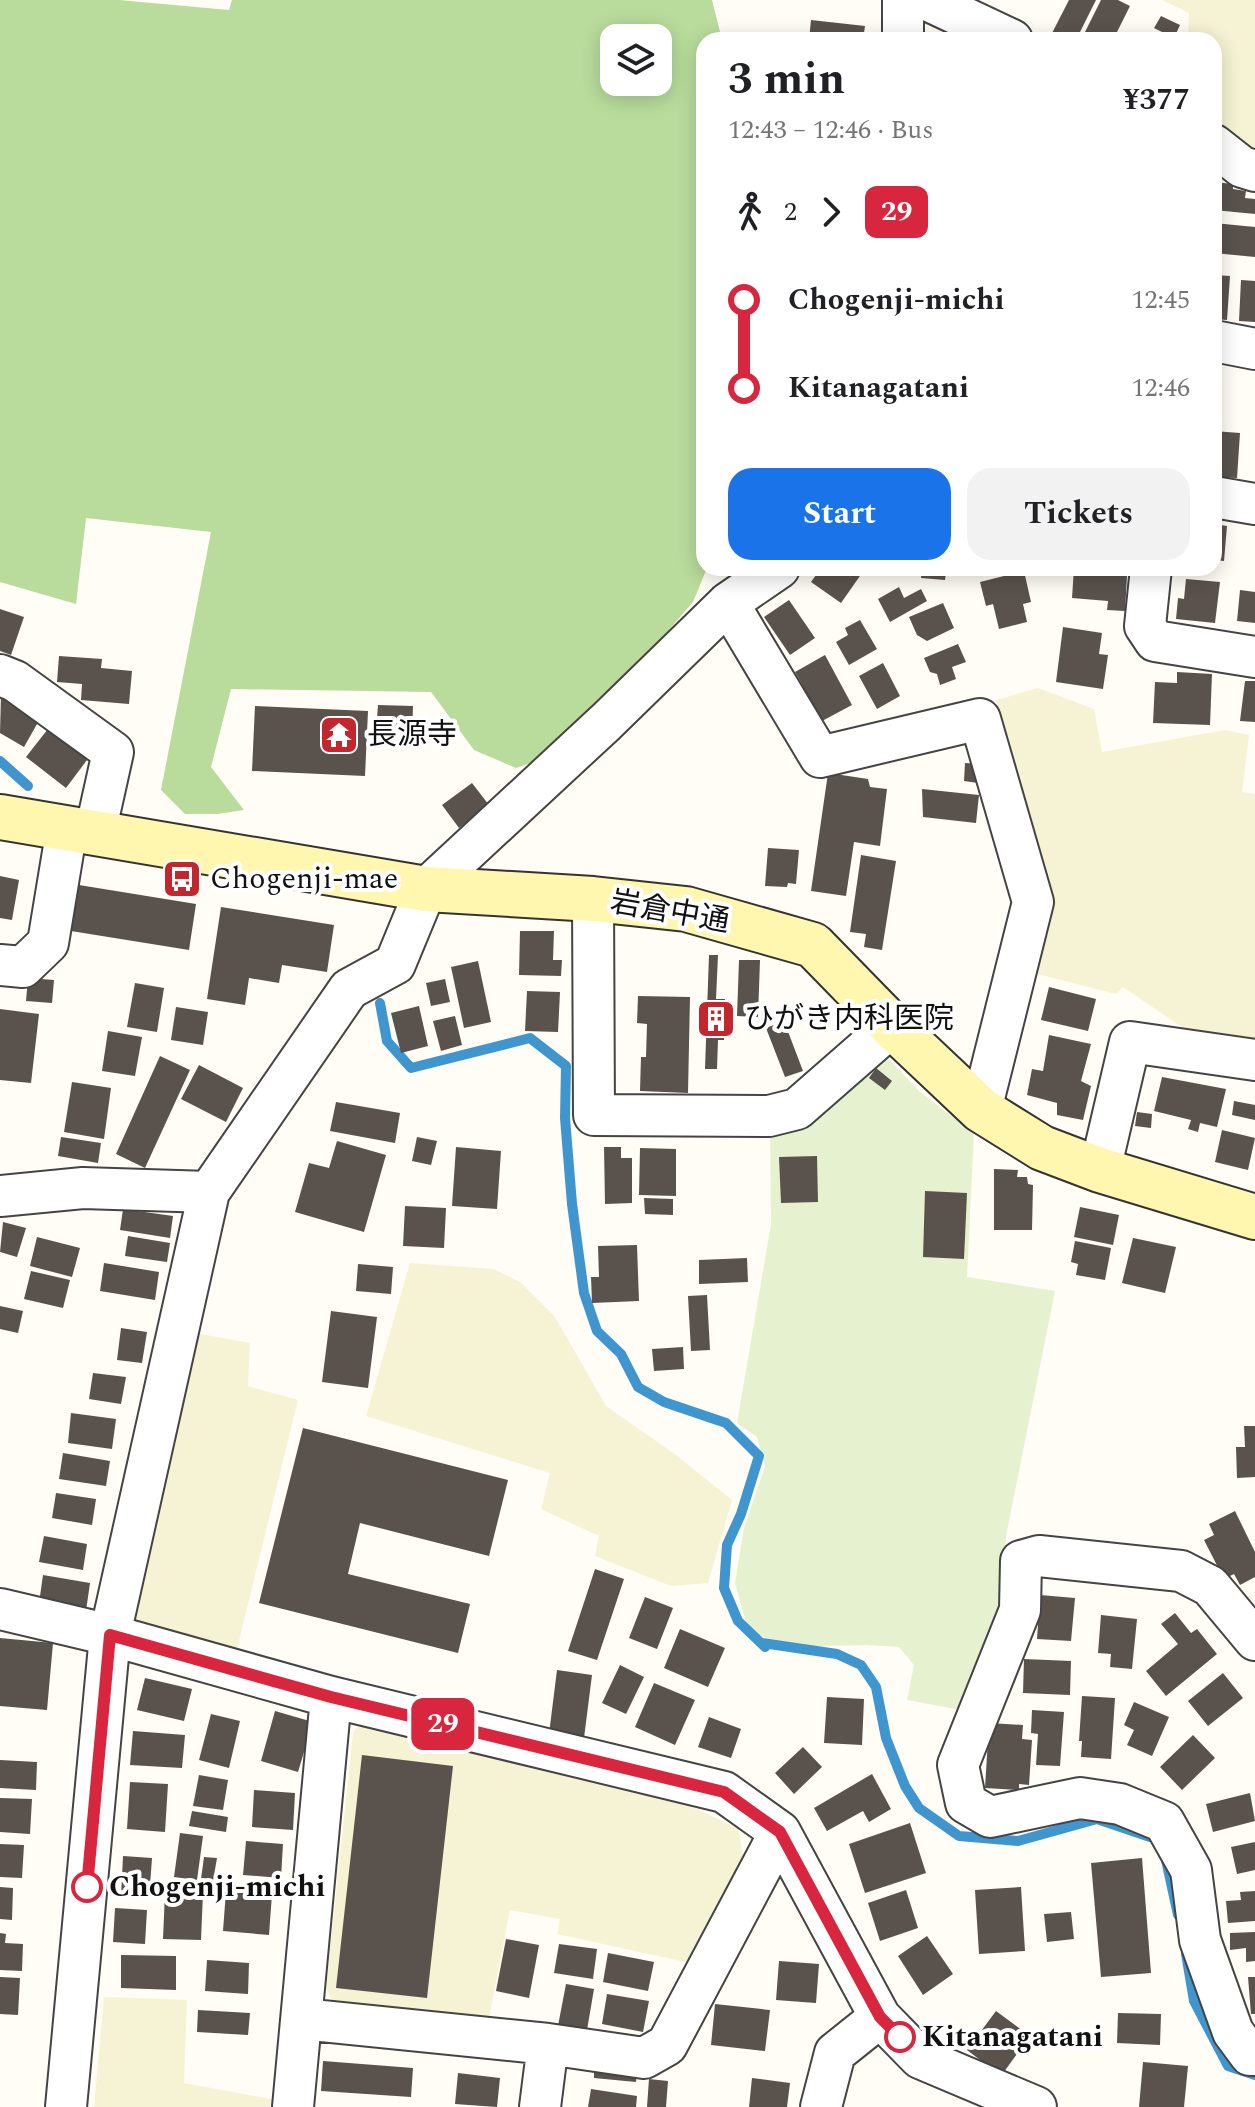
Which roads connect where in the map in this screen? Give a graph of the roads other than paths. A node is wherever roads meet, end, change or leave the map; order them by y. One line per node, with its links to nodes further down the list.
1 (903, 0): 3 (street)
2 (927, 0): 4 (street)
3 (903, 32)
4 (995, 32)
5 (1222, 151): 6 (street)
6 (1255, 171)
7 (1222, 343): 8 (street)
8 (1255, 349)
9 (1222, 498): 10 (street)
10 (1255, 504)
11 (767, 576): 13 (street)
12 (1150, 576): 14 (street)
13 (728, 603): 18 (street); 23 (street)
14 (1255, 657)
15 (0, 675): 17 (street)
16 (0, 817): 17 (street, 岩倉中通)
17 (81, 830): 18 (street, 岩倉中通); 20 (street)
18 (426, 889): 19 (street, 岩倉中通); 25 (street)
19 (593, 899): 21 (street, 岩倉中通); 21 (street)
20 (0, 965)
21 (892, 1026): 23 (street, 岩倉中通)
22 (1255, 1060): 24 (street)
23 (981, 1110): 24 (street, 岩倉中通)
24 (1100, 1170): 27 (street, 岩倉中通)
25 (209, 1192): 26 (street); 29 (street)
26 (0, 1196)
27 (1255, 1217)
28 (0, 1609): 29 (street)
29 (110, 1635): 31 (street); 37 (street)
30 (1255, 1640): 36 (street)
31 (331, 1697): 32 (street); 34 (street)
32 (780, 1832): 33 (street); 35 (street)
33 (880, 2017): 40 (street); 41 (street)
34 (302, 2019): 35 (street); 38 (street)
35 (548, 2044): 39 (street)
36 (1255, 2055)
37 (66, 2107)
38 (293, 2107)
39 (540, 2107)
40 (821, 2107)
41 (1036, 2107)

